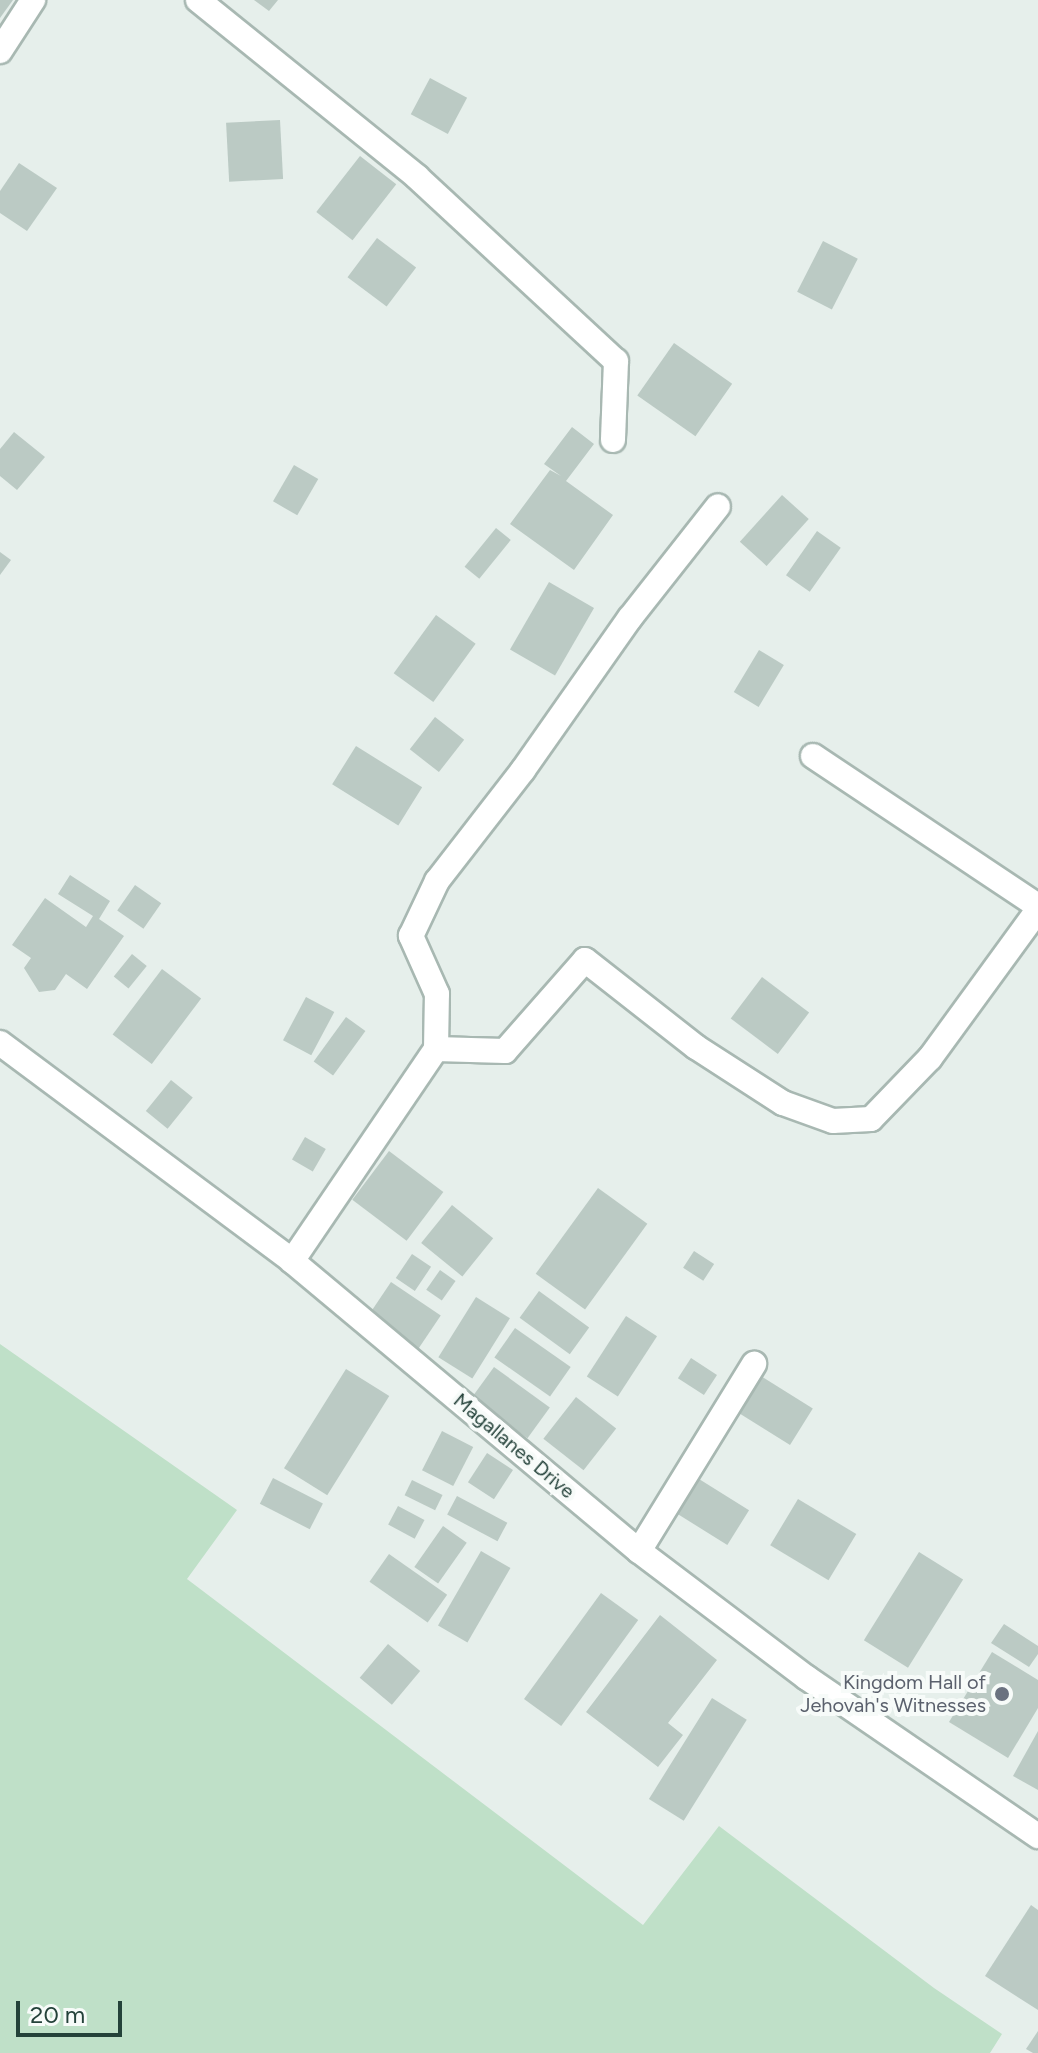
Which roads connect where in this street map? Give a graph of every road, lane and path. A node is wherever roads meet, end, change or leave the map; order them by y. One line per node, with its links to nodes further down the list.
1 (33, 0): 3 (street)
2 (198, 0): 4 (street)
3 (0, 51)
4 (613, 440)
5 (718, 506): 9 (street)
6 (813, 756): 7 (street)
7 (1038, 908): 9 (street)
8 (0, 1043): 10 (street, Magallanes Drive)
9 (436, 1049): 10 (street)
10 (292, 1261): 12 (street, Magallanes Drive)
11 (754, 1364): 12 (street)
12 (639, 1551): 13 (street, Magallanes Drive)
13 (1038, 1836)

